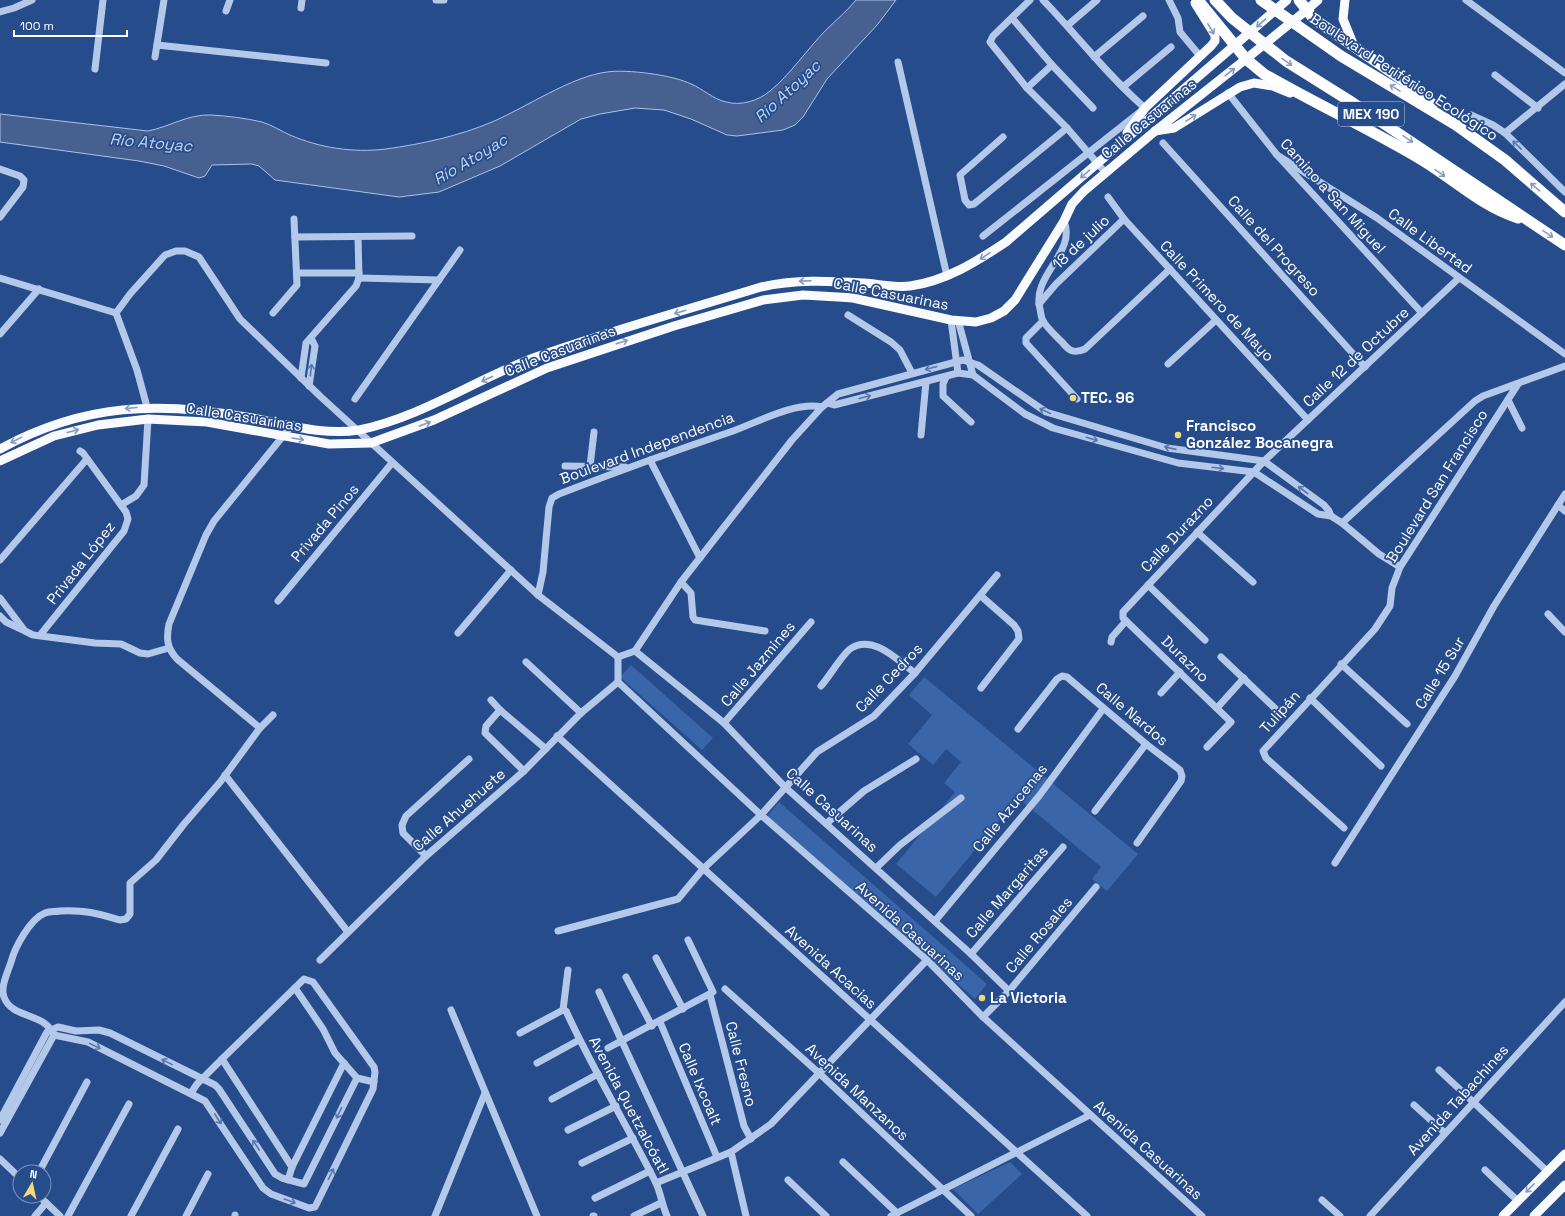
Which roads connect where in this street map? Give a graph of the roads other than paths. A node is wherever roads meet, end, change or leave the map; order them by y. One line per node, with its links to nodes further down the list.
1 (32, 0): 22 (street)
2 (103, 0): 37 (street)
3 (164, 0): 26 (street)
4 (230, 0): 20 (street)
5 (302, 0): 19 (street)
6 (1030, 0): 24 (street)
7 (1043, 0): 25 (street)
8 (1097, 0): 25 (street)
9 (1169, 0): 30 (street)
10 (1194, 0): 30 (main road, one-way to 30)
11 (1198, 0): 27 (highway)
12 (1215, 0): 68 (highway, MEX 190, one-way to 68)
13 (1261, 0): 49 (highway, Boulevard Periférico Ecológico / MEX 190, one-way to 13)
14 (1287, 0): 27 (main road, one-way to 27, bridge)
15 (1299, 0): 21 (highway)
16 (1318, 0): 21 (main road, Calle Casuarinas)
17 (1345, 0): 28 (main road)
18 (1468, 1): 38 (street)
19 (300, 8)
20 (226, 11)
21 (1305, 11): 28 (highway); 33 (main road, Calle Casuarinas, bridge)
22 (0, 12)
23 (1143, 16): 32 (street)
24 (1012, 18): 36 (street); 42 (street)
25 (1068, 25): 32 (street)
26 (157, 45): 31 (street); 35 (street)
27 (1235, 45): 33 (highway); 55 (main road)
28 (1354, 46): 49 (highway)
29 (1171, 47): 41 (street)
30 (1200, 56): 46 (main road)
31 (155, 57)
32 (1094, 57): 41 (street)
33 (1246, 59): 44 (highway); 51 (main road, Calle Casuarinas, one-way to 33)
34 (898, 62): 78 (street)
35 (326, 63)
36 (1052, 65): 42 (street); 45 (street)
37 (95, 69)
38 (1565, 73)
39 (1495, 75): 47 (street)
40 (1565, 84): 47 (street)
41 (1123, 87): 46 (street)
42 (1027, 88): 50 (street)
43 (1228, 93): 44 (main road); 51 (main road, one-way to 43); 57 (street, Camino a San Miguel)
44 (1313, 101): 68 (highway, one-way to 68)
45 (1093, 108)
46 (1144, 108): 55 (main road); 56 (street)
47 (1538, 108): 52 (street)
48 (1471, 115): 52 (street)
49 (1456, 125): 63 (highway, Boulevard Periférico Ecológico / MEX 190, one-way to 49)
50 (1067, 128): 53 (street); 56 (street)
51 (1155, 131): 60 (main road, Calle Casuarinas)
52 (1505, 133): 61 (street, one-way to 52)
53 (1003, 137)
54 (1163, 143): 100 (street, Calle del Progreso)
55 (1118, 145): 58 (main road, Calle Casuarinas)
56 (1088, 153): 58 (street); 70 (street)
57 (1277, 155): 80 (street, Calle Libertad); 88 (street, Camino a San Miguel)
58 (1097, 163): 60 (street); 78 (main road, Calle Casuarinas, one-way to 78)
59 (0, 169): 64 (street)
60 (1105, 172): 67 (main road, Calle Casuarinas)
61 (1565, 192)
62 (1108, 197): 66 (street, Calle Primero de Mayo)
63 (1565, 212)
64 (0, 217)
65 (294, 219): 71 (street)
66 (1124, 219): 75 (street, Calle Primero de Mayo); 85 (street, 18 de julio)
67 (1064, 221): 85 (street); 90 (main road, Calle Casuarinas)
68 (1532, 223): 73 (highway, MEX 190, one-way to 73)
69 (412, 236): 72 (street)
70 (983, 236)
71 (295, 237): 72 (street); 76 (street)
72 (358, 237): 77 (street)
73 (1565, 245)
74 (460, 250): 81 (street)
75 (1170, 269): 91 (street, Calle Primero de Mayo); 92 (street)
76 (297, 273): 77 (street); 87 (street)
77 (359, 275): 81 (street); 94 (street)
78 (947, 276): 82 (main road, Calle Casuarinas)
79 (0, 278): 83 (street)
80 (1459, 278): 88 (street, Calle 12 de Octubre); 95 (street, Calle Libertad)
81 (439, 280): 110 (street)
82 (848, 282): 84 (main road); 119 (main road, Calle Casuarinas, one-way to 119)
83 (39, 289): 86 (street); 93 (street)
84 (838, 297): 90 (main road, Calle Casuarinas); 123 (main road, Calle Casuarinas, one-way to 84)
85 (1039, 304): 92 (street)
86 (116, 313): 105 (street); 113 (street)
87 (272, 313)
88 (1422, 314): 100 (street, Calle 12 de Octubre)
89 (848, 315): 101 (street)
90 (954, 320): 96 (street); 97 (street)
91 (1216, 320): 98 (street); 115 (street, Calle Primero de Mayo)
92 (1043, 321): 109 (street)
93 (0, 334)
94 (311, 338): 105 (street); 108 (street, one-way to 94)
95 (1565, 354)
96 (957, 361): 97 (street, Boulevard Independencia); 101 (street, Boulevard Independencia, one-way to 101); 102 (street)
97 (969, 361): 103 (street); 128 (street, Boulevard Independencia, one-way to 97)
98 (1168, 364)
99 (1565, 366): 107 (street)
100 (1365, 367): 115 (street, Calle 12 de Octubre)
101 (912, 373): 112 (street, Boulevard Independencia)
102 (958, 373): 103 (street, Boulevard Independencia); 104 (street, Boulevard Independencia)
103 (972, 375): 134 (street, Boulevard Independencia, one-way to 134)
104 (946, 377): 106 (street, Boulevard Independencia); 116 (street)
105 (301, 378): 108 (street)
106 (926, 382): 112 (street, Boulevard Independencia, one-way to 106); 121 (street)
107 (1518, 384): 111 (street, Boulevard San Francisco); 140 (street)
108 (310, 386): 119 (street)
109 (1077, 399)
110 (355, 400)
111 (1508, 400): 118 (street); 144 (street, Boulevard San Francisco)
112 (825, 405): 127 (street, Boulevard Independencia); 142 (street, Boulevard Independencia)
113 (147, 407): 117 (main road, Calle Casuarinas); 124 (main road, Calle Casuarinas, one-way to 124)
114 (148, 420): 122 (main road, Calle Casuarinas); 129 (main road, Calle Casuarinas, one-way to 114); 137 (street)
115 (1308, 420): 128 (street, Calle 12 de Octubre)
116 (971, 422)
117 (292, 425): 119 (main road, Calle Casuarinas); 122 (street)
118 (1522, 428)
119 (357, 430): 123 (street)
120 (594, 432): 132 (street)
121 (921, 435)
122 (283, 437): 123 (main road, Calle Casuarinas, one-way to 123); 166 (street)
123 (371, 443): 130 (street)
124 (0, 449)
125 (80, 451): 126 (street, Privada López)
126 (88, 459): 137 (street, Privada López); 143 (street)
127 (650, 460): 133 (street, Boulevard Independencia); 142 (street)
128 (1264, 461): 134 (street, Calle 12 de Octubre); 139 (street, Boulevard Independencia, one-way to 128)
129 (0, 462)
130 (392, 463): 145 (street); 153 (street, Privada Pinos)
131 (565, 466): 132 (street)
132 (590, 466): 133 (street)
133 (628, 467): 150 (street, Boulevard Independencia)
134 (1254, 472): 139 (street, Boulevard Independencia); 141 (street, Calle Durazno)
135 (1565, 494): 136 (street, Calle 15 Sur)
136 (1558, 504): 138 (street); 209 (street, Calle 15 Sur)
137 (121, 505): 163 (street, Privada López)
138 (1565, 511)
139 (1331, 516): 140 (street, Boulevard Independencia)
140 (1342, 523): 144 (street, Boulevard Independencia)
141 (1197, 532): 148 (street); 149 (street, Calle Durazno)
142 (700, 558): 147 (street, Boulevard Independencia)
143 (0, 560)
144 (1400, 567): 154 (street, Boulevard San Francisco)
145 (511, 570): 150 (street); 162 (street)
146 (997, 575): 151 (street, Calle Cedros)
147 (681, 582): 160 (street); 167 (street, Boulevard Independencia)
148 (1253, 582)
149 (1148, 585): 157 (street, Calle Durazno); 164 (street)
150 (538, 595): 168 (street)
151 (981, 596): 173 (street, Calle Cedros); 177 (street)
152 (0, 598): 159 (street)
153 (278, 601)
154 (1390, 606): 171 (street, Tulipán)
155 (1548, 614): 161 (street)
156 (0, 616): 159 (street)
157 (1124, 618): 165 (street, Calle Durazno); 172 (street, Durazno)
158 (811, 622): 187 (street, Calle Jazmines)
159 (25, 631): 163 (street)
160 (764, 631)
161 (1565, 632)
162 (458, 633)
163 (41, 634): 166 (street)
164 (1206, 640)
165 (1111, 642)
166 (169, 648): 189 (street)
167 (636, 651): 168 (street); 187 (street, Calle Casuarinas)
168 (618, 657): 175 (street)
169 (1221, 657): 174 (street)
170 (526, 662): 184 (street)
171 (1341, 664): 179 (street, Tulipán); 188 (street)
172 (1180, 672): 178 (street); 181 (street, Durazno)
173 (915, 673): 176 (street); 200 (street, Calle Cedros)
174 (1244, 678): 181 (street); 186 (street)
175 (618, 682): 184 (street, Calle Ahuehuete); 203 (street, Avenida Casuarinas)
176 (821, 686)
177 (981, 688)
178 (1161, 693)
179 (1310, 698): 197 (street); 205 (street, Tulipán)
180 (491, 700): 183 (street)
181 (1217, 708): 193 (street, Durazno)
182 (1103, 709): 190 (street, Calle Nardos); 192 (street, Calle Nardos); 213 (street, Calle Azucenas)
183 (500, 710): 194 (street); 198 (street)
184 (581, 713): 191 (street, Calle Ahuehuete)
185 (273, 715): 189 (street)
186 (1282, 715)
187 (724, 723): 200 (street, Calle Casuarinas)
188 (1407, 724)
189 (260, 728): 199 (street)
190 (1018, 729)
191 (557, 736): 194 (street, Calle Ahuehuete); 211 (street, Avenida Acacias)
192 (1146, 744): 202 (street); 206 (street, Calle Nardos)
193 (1207, 747)
194 (546, 749): 198 (street, Calle Ahuehuete)
195 (469, 759): 208 (street)
196 (916, 759): 204 (street)
197 (1381, 766)
198 (524, 771): 208 (street, Calle Ahuehuete)
199 (225, 775): 214 (street); 236 (street)
200 (785, 787): 203 (street, Calle Cedros); 204 (street, Calle Casuarinas)
201 (961, 798): 210 (street)
202 (1096, 811)
203 (761, 815): 211 (street, Calle Cedros); 220 (street, Avenida Casuarinas)
204 (827, 823): 210 (street, Calle Casuarinas)
205 (1344, 828)
206 (1137, 843)
207 (1063, 847): 217 (street, Calle Margaritas)
208 (426, 856): 214 (street, Calle Ahuehuete)
209 (1335, 863)
210 (876, 868): 213 (street, Calle Casuarinas)
211 (703, 869): 215 (street, Calle Cedros); 233 (street, Avenida Acacias)
212 (1096, 886): 225 (street, Calle Rosales)
213 (935, 921): 217 (street, Calle Casuarinas)
214 (348, 932): 219 (street, Calle Ahuehuete)
215 (558, 932)
216 (688, 940): 227 (street, Calle Fresno)
217 (971, 954): 225 (street, Calle Casuarinas)
218 (656, 958): 229 (street)
219 (320, 960)
220 (927, 960): 232 (street, Avenida Casuarinas); 233 (street)
221 (568, 970): 231 (street)
222 (626, 977): 235 (street)
223 (295, 988): 242 (street); 243 (street); 251 (street)
224 (725, 989): 247 (street, Avenida Manzanos)
225 (1009, 991): 232 (street, Calle Rosales)
226 (599, 992): 240 (street)
227 (712, 993): 229 (street); 266 (street, Calle Fresno)
228 (1565, 1002): 255 (street, Avenida Tabachines)
229 (683, 1009): 234 (street)
230 (451, 1010): 253 (street)
231 (563, 1010): 237 (street); 239 (street, Avenida Quetzalcóatl)
232 (983, 1017): 259 (street, Avenida Casuarinas)
233 (870, 1020): 247 (street); 268 (street, Avenida Acacias)
234 (660, 1022): 235 (street); 270 (street, Calle Ixcoalt)
235 (652, 1026): 240 (street)
236 (52, 1032): 238 (street); 260 (street); 263 (street)
237 (520, 1033)
238 (75, 1034): 249 (street, one-way to 238); 252 (street, one-way to 252)
239 (579, 1040): 244 (street); 246 (street, Avenida Quetzalcóatl)
240 (622, 1041): 241 (street); 280 (street)
241 (608, 1048)
242 (222, 1058): 249 (street); 275 (street)
243 (344, 1063): 248 (street); 275 (street)
244 (537, 1063)
245 (1439, 1070): 255 (street)
246 (598, 1074): 254 (street); 258 (street, Avenida Quetzalcóatl)
247 (820, 1074): 266 (street); 286 (street, Avenida Manzanos)
248 (357, 1078): 251 (street); 282 (street, one-way to 282)
249 (202, 1079): 252 (street); 282 (street, one-way to 249)
250 (87, 1082): 274 (street)
251 (374, 1082): 252 (street, one-way to 251)
252 (191, 1093)
253 (485, 1093): 299 (street); 300 (street)
254 (552, 1099)
255 (1473, 1103): 264 (street, Avenida Tabachines); 279 (street)
256 (129, 1104): 296 (street)
257 (1414, 1105): 264 (street)
258 (616, 1106): 262 (street); 265 (street, Avenida Quetzalcóatl)
259 (1090, 1115): 268 (street); 308 (street, Avenida Casuarinas)
260 (0, 1120)
261 (178, 1129): 297 (street)
262 (568, 1130)
263 (0, 1133)
264 (1446, 1133): 310 (street, Avenida Tabachines)
265 (633, 1138): 273 (street); 277 (street, Avenida Quetzalcóatl)
266 (751, 1139): 267 (street)
267 (731, 1152): 270 (street); 304 (street)
268 (1015, 1152): 286 (street); 307 (street, Avenida Acacias)
269 (1565, 1154): 279 (main road)
270 (717, 1157): 280 (street)
271 (0, 1159): 276 (street)
272 (843, 1162): 293 (street)
273 (582, 1163)
274 (43, 1164)
275 (292, 1167): 282 (street)
276 (12, 1170)
277 (650, 1170): 284 (street, Avenida Quetzalcóatl); 287 (street)
278 (1485, 1170): 289 (street)
279 (1547, 1171): 289 (main road, one-way to 289)
280 (684, 1172): 284 (street); 303 (street)
281 (208, 1174): 298 (street)
282 (288, 1180)
283 (788, 1180): 305 (street)
284 (656, 1183): 290 (street, Avenida Quetzalcóatl)
285 (1564, 1189): 312 (main road)
286 (942, 1190): 293 (street); 306 (street, Avenida Manzanos)
287 (595, 1198)
288 (1322, 1200): 309 (street)
289 (1518, 1201): 311 (main road)
290 (661, 1203): 301 (street); 302 (street, Avenida Quetzalcóatl)
291 (45, 1204): 294 (street)
292 (47, 1204): 295 (street)
293 (894, 1214)
294 (35, 1216)
295 (60, 1216)
296 (68, 1216)
297 (131, 1216)
298 (186, 1216)
299 (435, 1216)
300 (536, 1216)
301 (634, 1216)
302 (667, 1216)
303 (703, 1216)
304 (746, 1216)
305 (826, 1216)
306 (971, 1216)
307 (1087, 1216)
308 (1202, 1216)
309 (1340, 1216)
310 (1370, 1216)
311 (1503, 1216)
312 (1534, 1216)

